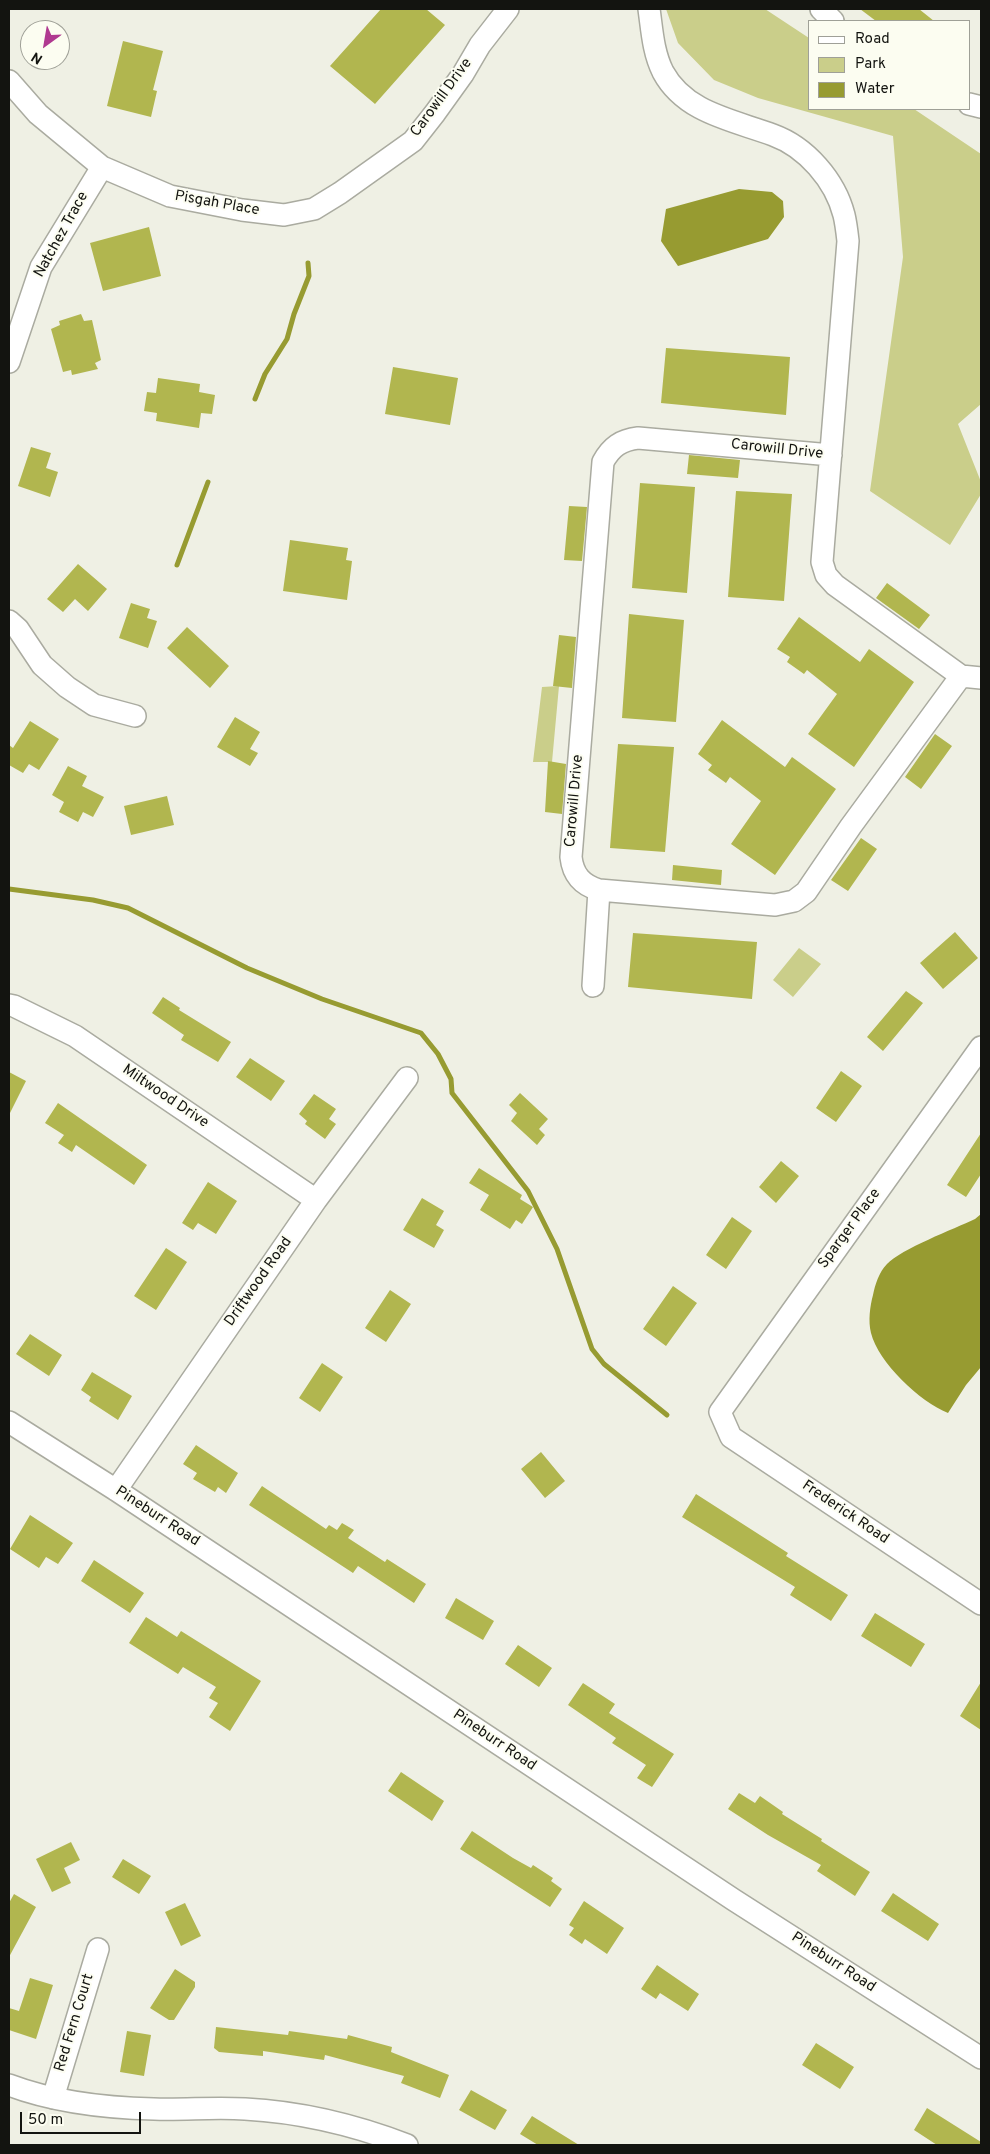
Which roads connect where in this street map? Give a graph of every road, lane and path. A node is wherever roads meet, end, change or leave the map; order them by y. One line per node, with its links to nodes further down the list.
1 (508, 9): 7 (street, Carowill Drive)
2 (649, 9): 9 (street, Carowill Drive)
3 (821, 9): 4 (street)
4 (832, 20)
5 (9, 81): 6 (street, Pisgah Place)
6 (102, 167): 7 (street, Pisgah Place); 8 (street, Natchez Trace)
7 (340, 193)
8 (9, 362)
9 (831, 455): 11 (street, Carowill Drive); 13 (street, Carowill Drive)
10 (9, 621): 12 (street)
11 (971, 677): 13 (street, Carowill Drive)
12 (135, 716)
13 (599, 890): 14 (street)
14 (592, 986)
15 (9, 1005): 18 (street, Miltwood Drive)
16 (981, 1047): 19 (street, Sparger Place)
17 (408, 1078): 18 (street, Driftwood Road)
18 (316, 1200): 21 (street, Driftwood Road)
19 (720, 1412): 22 (street, Frederick Road)
20 (9, 1422): 21 (street, Pineburr Road)
21 (116, 1490): 24 (street, Pineburr Road)
22 (981, 1604)
23 (98, 1948): 26 (street, Red Fern Court)
24 (981, 2058)
25 (9, 2085): 26 (street)
26 (53, 2098): 27 (street)
27 (408, 2145)

